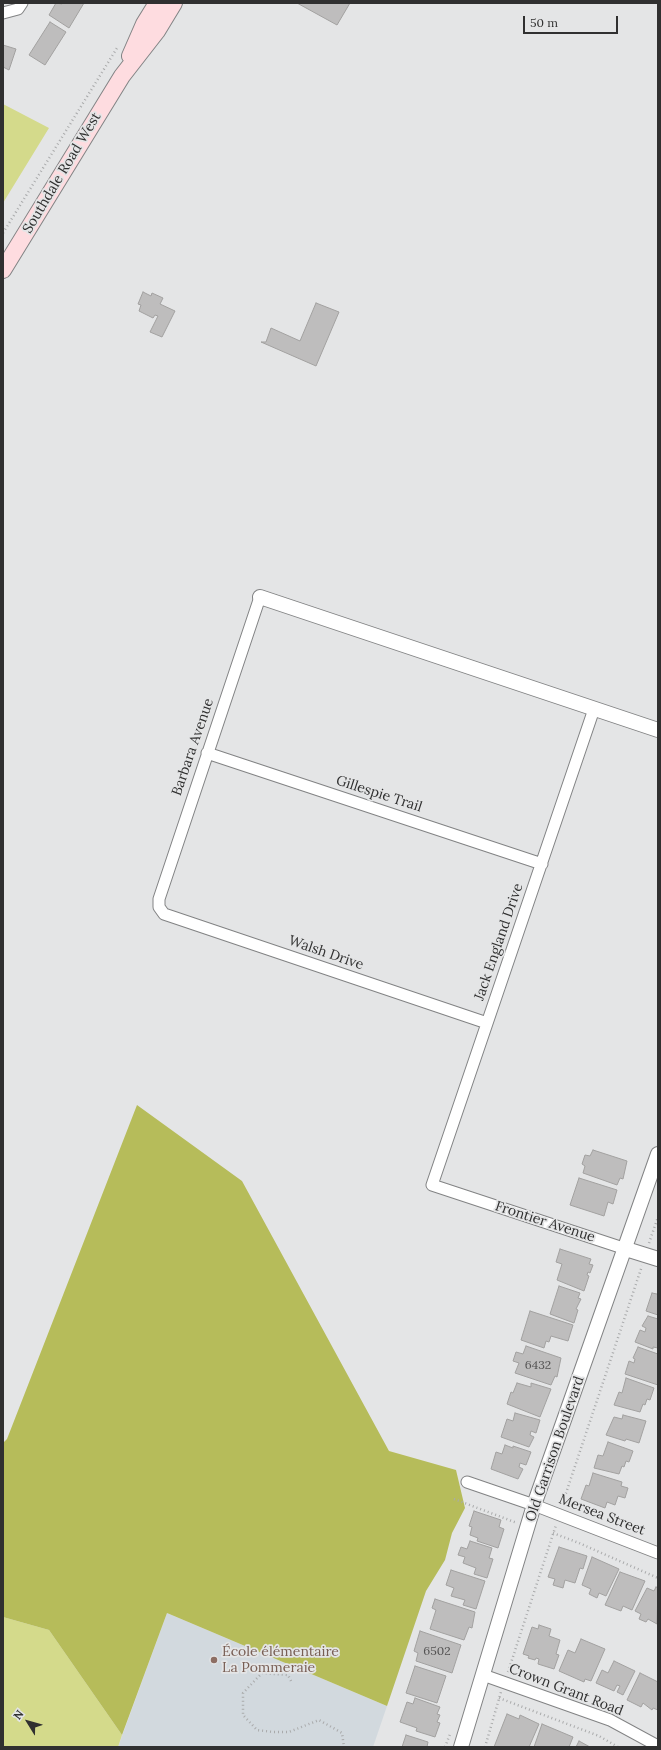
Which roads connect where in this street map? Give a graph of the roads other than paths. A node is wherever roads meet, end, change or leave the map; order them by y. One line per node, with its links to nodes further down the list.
1 (22, 3): 4 (street)
2 (157, 3): 5 (main road, Southdale Road West)
3 (174, 3): 5 (main road, Southdale Road West)
4 (3, 13)
5 (122, 76): 6 (main road, Southdale Road West)
6 (3, 270)
7 (260, 597): 8 (street); 10 (street, Barbara Avenue)
8 (594, 709): 9 (street); 11 (street, Jack England Drive)
9 (658, 730)
10 (207, 752): 11 (street, Gillespie Trail); 12 (street, Barbara Avenue)
11 (542, 864): 13 (street, Jack England Drive)
12 (159, 907): 13 (street, Walsh Drive)
13 (486, 1023): 15 (street, Jack England Drive)
14 (658, 1154): 16 (street, Old Garrison Boulevard)
15 (432, 1185): 16 (street, Frontier Avenue)
16 (626, 1249): 17 (street, Frontier Avenue); 19 (street, Old Garrison Boulevard)
17 (658, 1259)
18 (467, 1482): 19 (street, Mersea Street)
19 (534, 1505): 20 (street, Mersea Street); 21 (street, Old Garrison Boulevard)
20 (658, 1553)
21 (483, 1675): 22 (street, Crown Grant Road); 23 (street, Old Garrison Boulevard)
22 (658, 1746)
23 (461, 1747)

